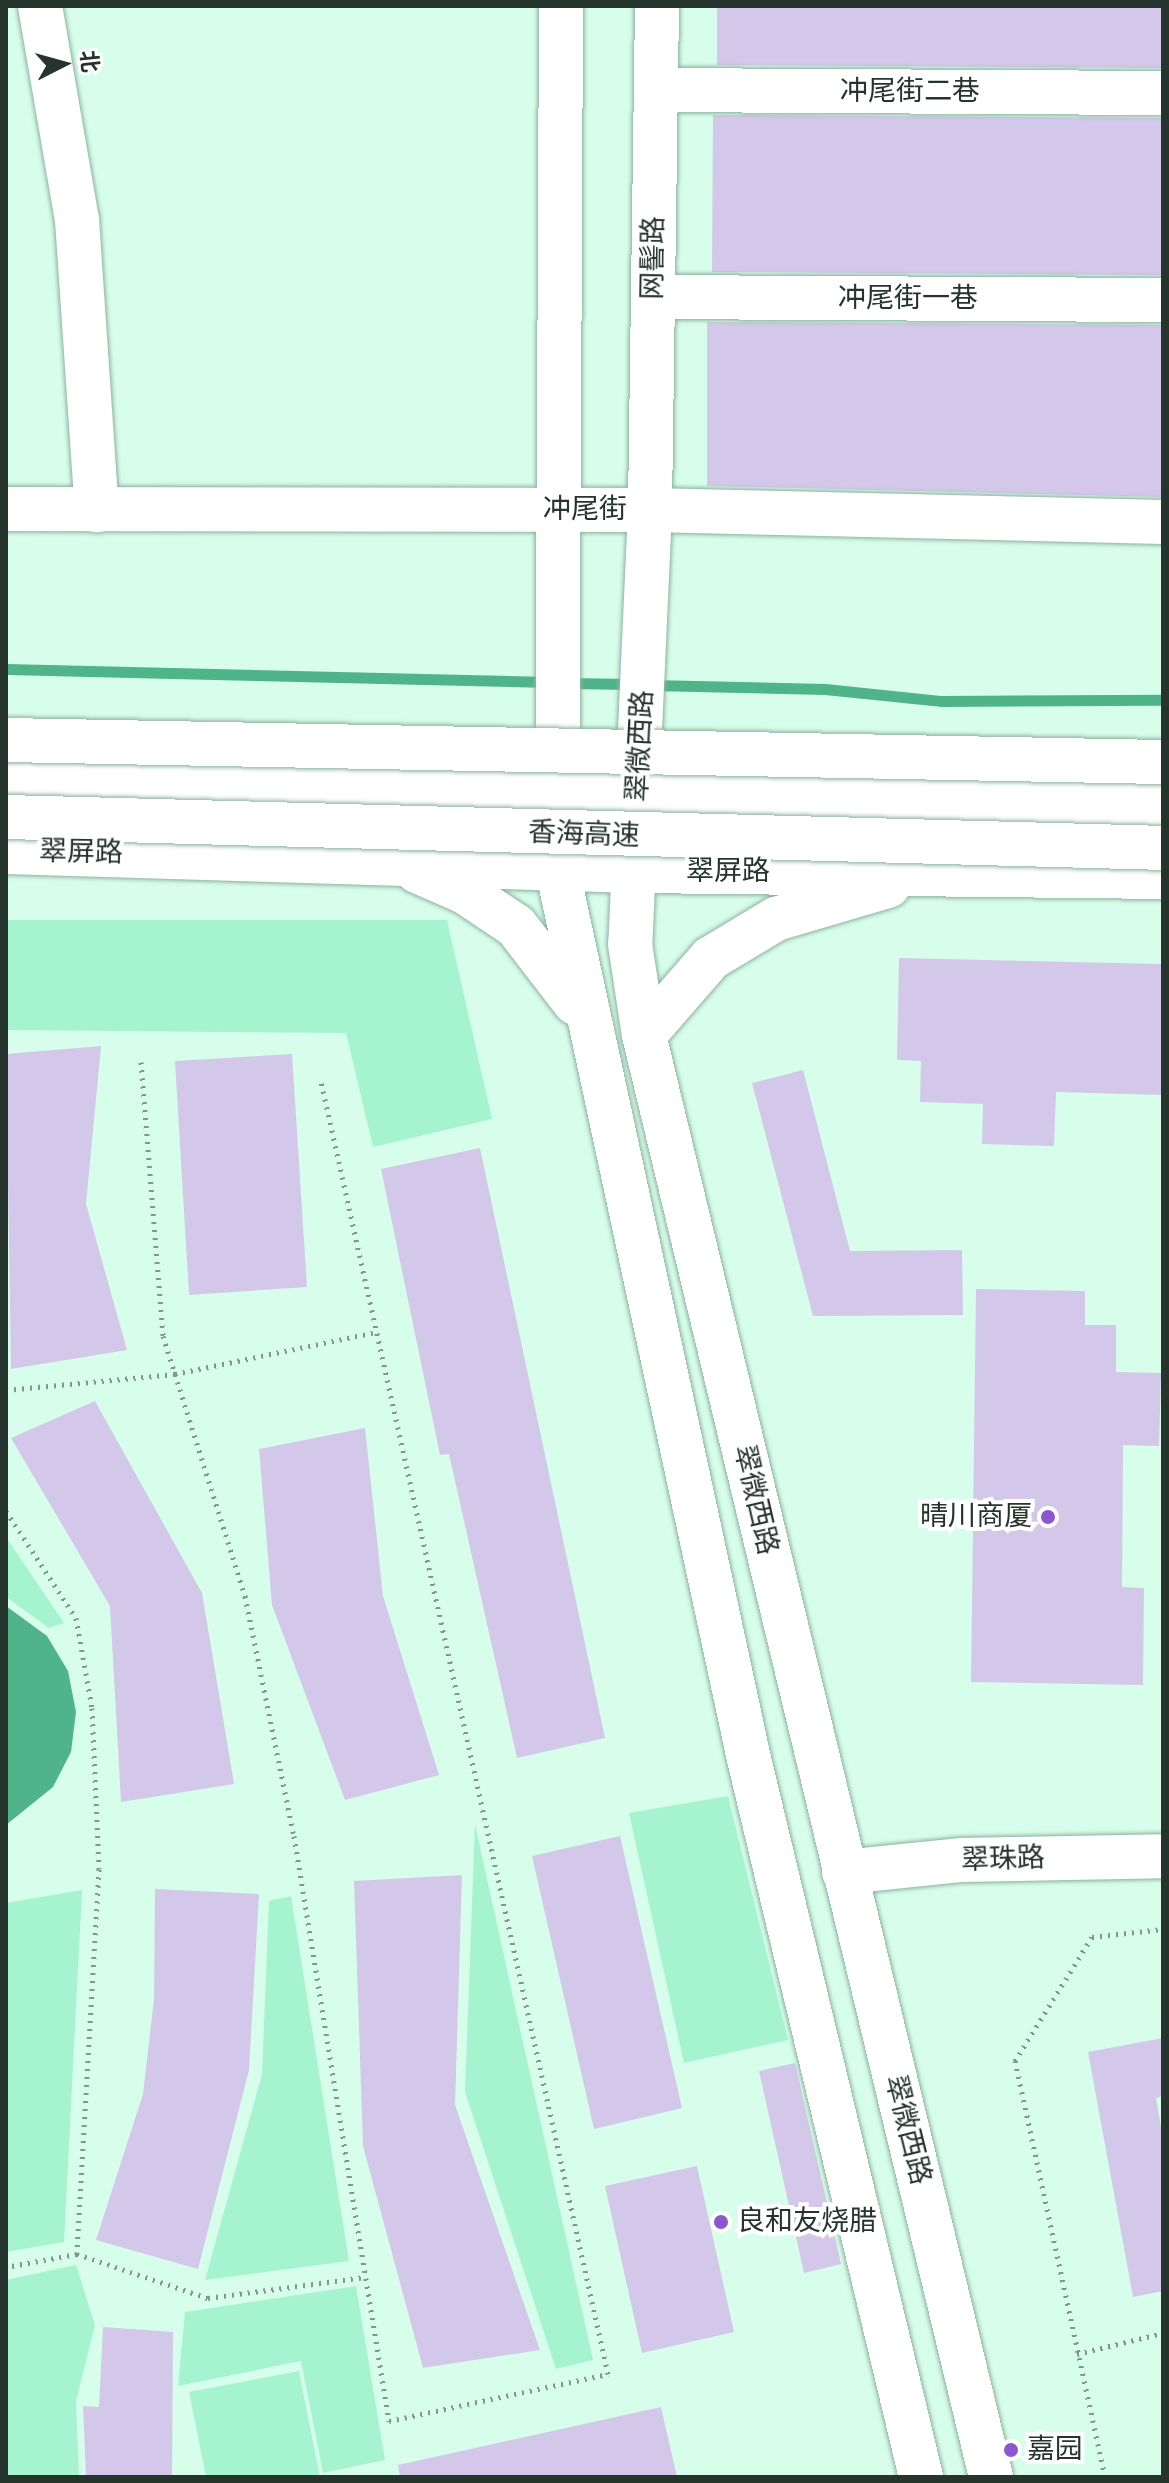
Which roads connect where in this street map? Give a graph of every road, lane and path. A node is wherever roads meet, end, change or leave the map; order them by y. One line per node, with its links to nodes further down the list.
1 (40, 6): 9 (main road)
2 (561, 6): 10 (main road)
3 (657, 6): 4 (main road, 网髻路)
4 (656, 90): 5 (main road, 冲尾街二巷); 6 (main road, 网髻路)
5 (1163, 93)
6 (653, 297): 7 (main road, 冲尾街一巷); 11 (main road, 网髻路)
7 (1163, 300)
8 (6, 509): 9 (main road, 冲尾街)
9 (97, 510): 10 (main road, 冲尾街)
10 (556, 510): 11 (main road, 冲尾街); 16 (main road)
11 (650, 510): 12 (main road, 冲尾街); 17 (main road, 翠微西路)
12 (1163, 522)
13 (6, 740): 14 (main road, bridge)
14 (1163, 762)
15 (6, 783): 16 (main road)
16 (560, 795): 17 (main road); 23 (main road)
17 (638, 797): 18 (main road); 24 (main road, 翠微西路)
18 (1163, 806)
19 (6, 817): 20 (main road, 香海高速, bridge)
20 (1163, 848)
21 (6, 852): 22 (main road, 翠屏路)
22 (380, 860): 23 (main road, 翠屏路); 28 (main road)
23 (557, 868): 24 (main road, 翠屏路); 28 (main road)
24 (636, 871): 25 (main road, 翠屏路); 27 (main road, 翠微西路)
25 (932, 873): 26 (main road, 翠屏路); 27 (main road)
26 (1163, 877)
27 (644, 1035): 36 (main road, 翠微西路)
28 (595, 1048): 43 (main road)
29 (141, 1062): 32 (path)
30 (321, 1082): 31 (path)
31 (376, 1332): 32 (path); 40 (path)
32 (175, 1374): 33 (path); 40 (path)
33 (6, 1390)
34 (6, 1511): 38 (path)
35 (1163, 1856): 36 (main road, 翠珠路)
36 (844, 1872): 44 (main road, 翠微西路)
37 (1163, 1929): 42 (path)
38 (77, 2254): 39 (path); 40 (path)
39 (6, 2267)
40 (366, 2277)
41 (1163, 2333): 42 (path)
42 (1077, 2354): 45 (path)
43 (921, 2477)
44 (991, 2477)
45 (1105, 2477)

